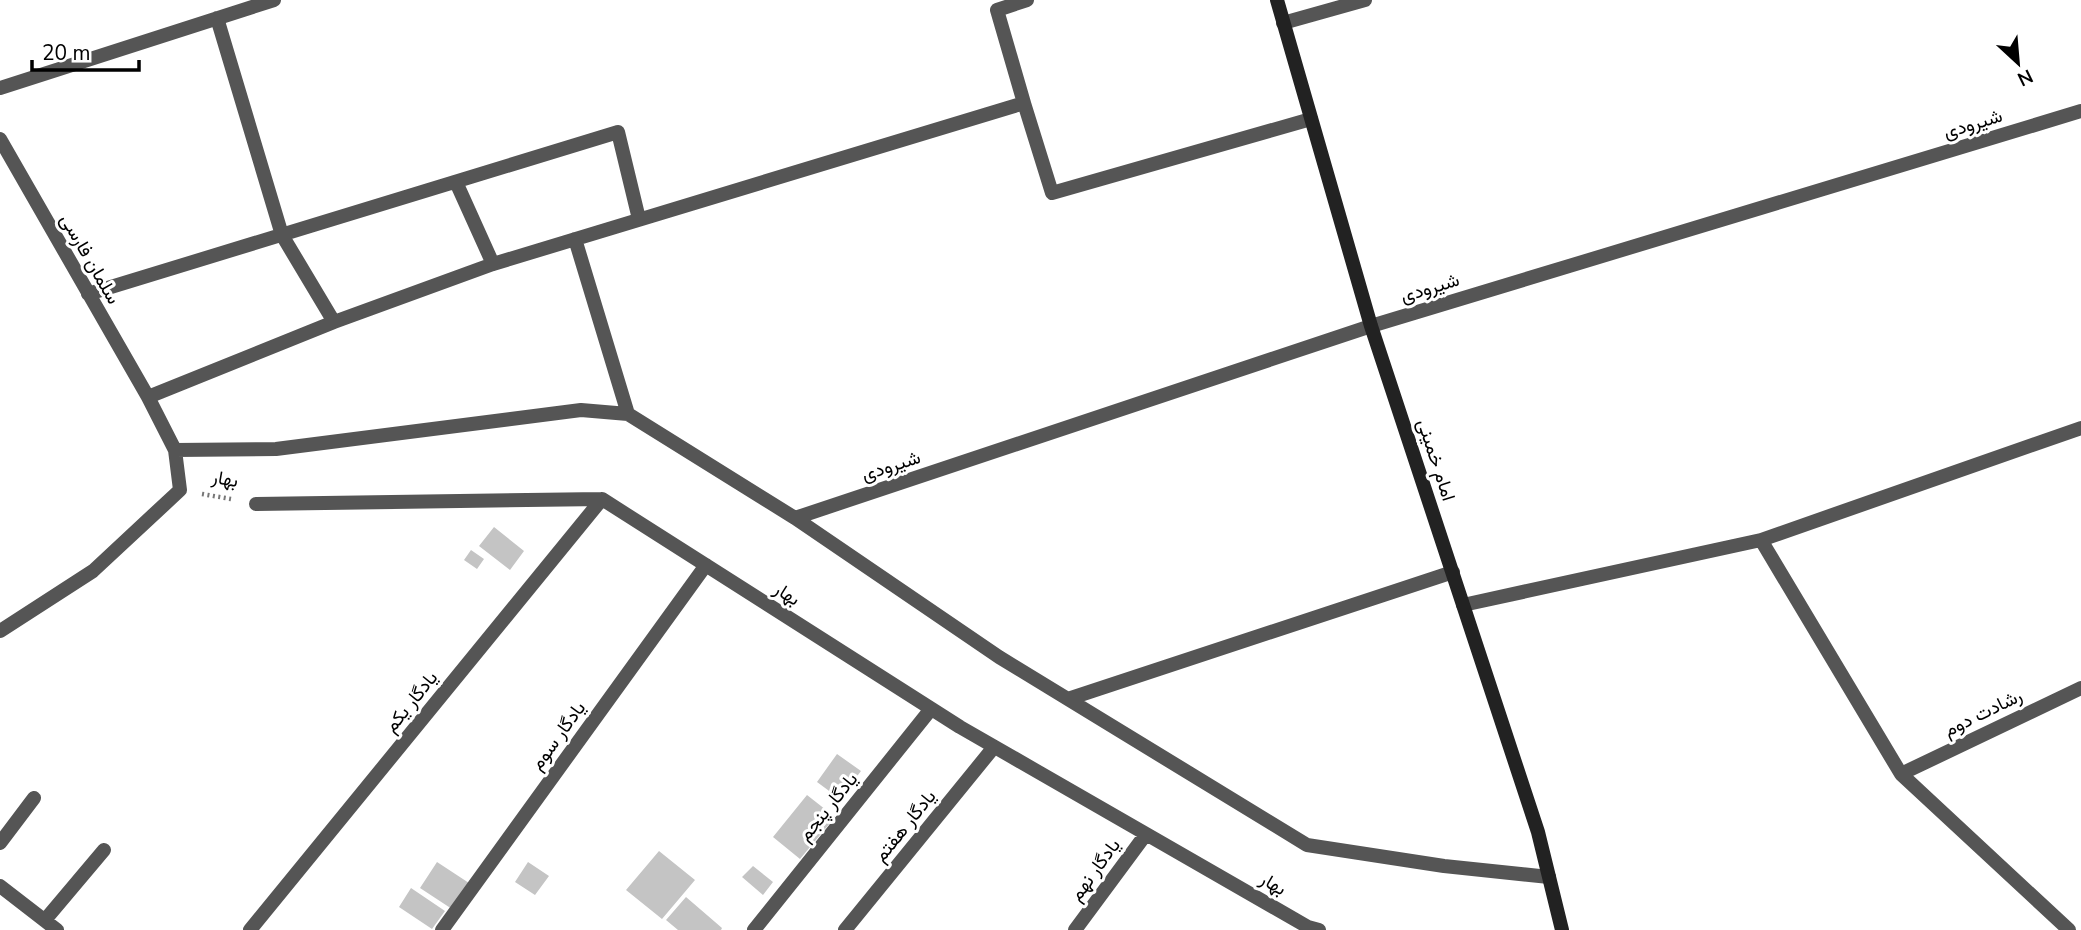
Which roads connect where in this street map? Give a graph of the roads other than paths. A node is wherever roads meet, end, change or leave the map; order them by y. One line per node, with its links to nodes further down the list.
1 (274, 0): 5 (street)
2 (1027, 0): 8 (street)
3 (1277, 0): 6 (street, امام خمینی)
4 (1365, 0): 6 (street)
5 (217, 18): 7 (street); 14 (street)
6 (1283, 23): 10 (street, امام خمینی)
7 (0, 88)
8 (1024, 103): 10 (street); 13 (street)
9 (2081, 111): 19 (street, شیرودی)
10 (1311, 119): 19 (street, امام خمینی)
11 (0, 139): 17 (street, سلمان فارسی)
12 (456, 182): 13 (street); 14 (street); 16 (street)
13 (639, 219): 15 (street)
14 (282, 235): 17 (street); 18 (street)
15 (575, 239): 16 (street); 21 (street)
16 (493, 264): 18 (street)
17 (88, 294): 20 (street, سلمان فارسی)
18 (334, 322): 20 (street)
19 (1371, 326): 26 (street, شیرودی); 29 (street, امام خمینی)
20 (148, 397): 23 (street, سلمان فارسی)
21 (628, 414): 23 (street); 26 (street)
22 (2081, 428): 27 (street)
23 (175, 450): 31 (street)
24 (602, 499): 25 (street, بهار); 28 (street, بهار); 46 (street, یادگار یکم)
25 (256, 504)
26 (795, 518): 33 (street)
27 (1761, 540): 30 (street); 36 (street)
28 (706, 565): 34 (street, بهار); 47 (street, یادگار سوم)
29 (1453, 572): 30 (street, امام خمینی); 33 (street)
30 (1463, 605): 41 (street, امام خمینی)
31 (0, 631)
32 (2081, 688): 36 (street, رشادت دوم)
33 (1068, 699): 41 (street)
34 (932, 709): 35 (street, بهار); 48 (street, یادگار پنجم)
35 (995, 747): 38 (street, بهار); 49 (street, یادگار هفتم)
36 (1901, 774): 52 (street)
37 (34, 798): 39 (street)
38 (1146, 834): 44 (street, بهار); 50 (street, یادگار نهم)
39 (0, 843)
40 (104, 850): 43 (street)
41 (1549, 877): 51 (street, امام خمینی)
42 (0, 886): 43 (street)
43 (44, 920): 45 (street)
44 (1311, 929)
45 (57, 930)
46 (250, 930)
47 (442, 930)
48 (754, 930)
49 (845, 930)
50 (1075, 930)
51 (1562, 930)
52 (2069, 930)

